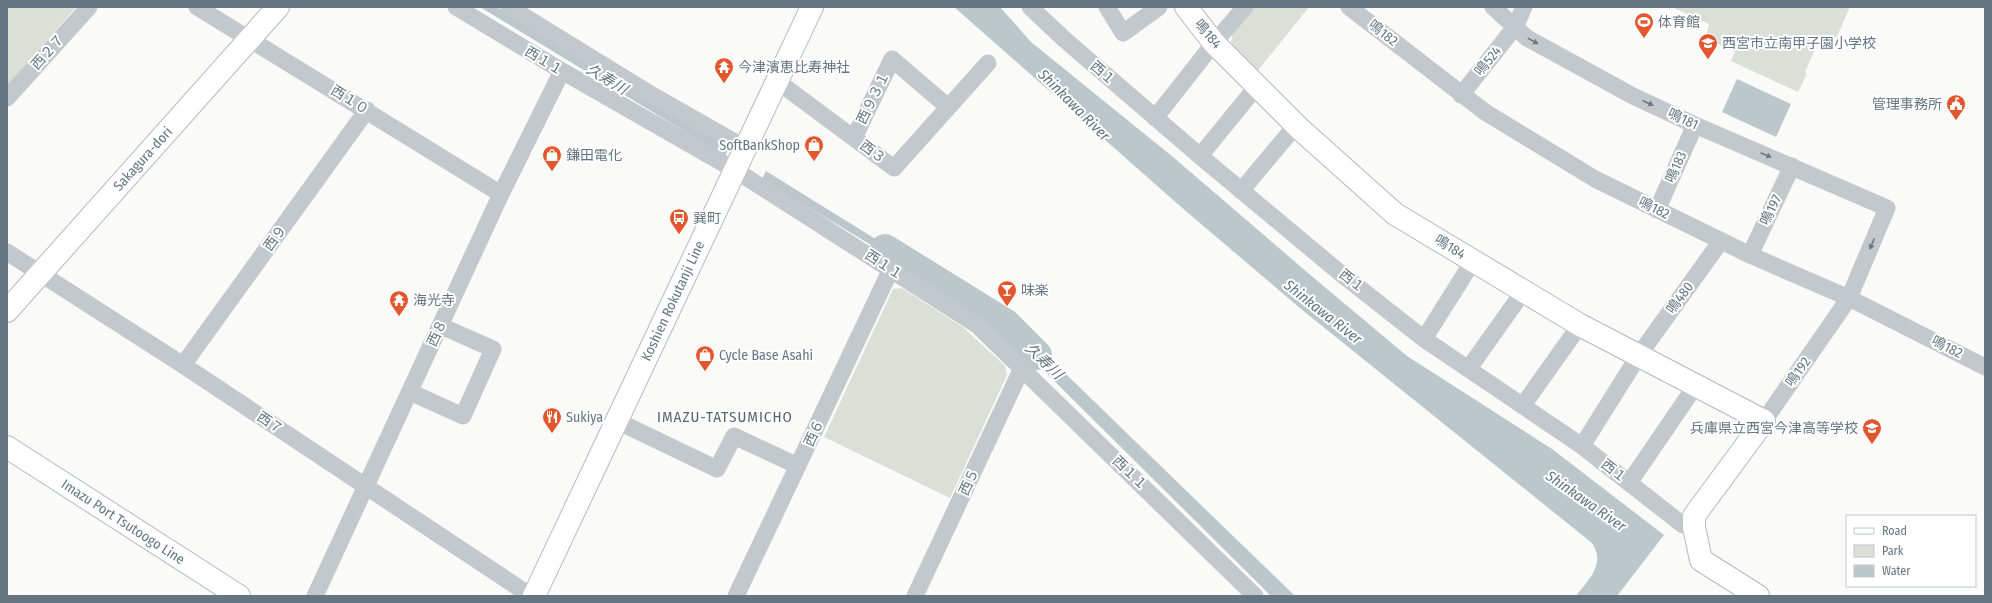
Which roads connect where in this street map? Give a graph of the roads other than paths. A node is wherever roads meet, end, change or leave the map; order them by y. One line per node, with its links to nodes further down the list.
1 (89, 7): 23 (street, 西２７)
2 (197, 7): 16 (street, 西１０)
3 (278, 7): 16 (street, Sakagura-dori)
4 (456, 7): 19 (street, 西１１)
5 (509, 7): 30 (street)
6 (812, 7): 20 (street, Koshien Rokutanji Line)
7 (1030, 7): 26 (street, 西１)
8 (1107, 7): 9 (street)
9 (1159, 7)
10 (1186, 7): 17 (street, 鳴184)
11 (1245, 7): 17 (street)
12 (1349, 7): 22 (street, 鳴182)
13 (1493, 7): 15 (street, 鳴181)
14 (1524, 7): 15 (street, 鳴524)
15 (1515, 27): 22 (street, 鳴524); 27 (street, 鳴181, one-way to 27)
16 (250, 38): 25 (street, 西１０); 43 (street, Sakagura-dori)
17 (1214, 43): 21 (street, 鳴184); 26 (street)
18 (988, 63): 24 (street, 西３)
19 (562, 71): 33 (street, 西１１); 35 (street, 西８)
20 (778, 80): 29 (street, 西３); 30 (street, Koshien Rokutanji Line)
21 (1257, 86): 28 (street, 鳴184); 31 (street)
22 (1461, 95): 37 (street, 鳴182)
23 (7, 98)
24 (948, 108): 29 (street, 西３); 29 (street, 西９３１)
25 (367, 110): 35 (street, 西１０); 51 (street, 西９)
26 (1155, 118): 31 (street, 西１)
27 (1695, 125): 32 (street, 鳴181, one-way to 32); 37 (street, 鳴183)
28 (1296, 126): 34 (street); 41 (street, 鳴184)
29 (854, 138)
30 (745, 148): 33 (street, Koshien Rokutanji Line)
31 (1200, 156): 34 (street, 西１)
32 (1792, 166): 36 (street, 鳴181); 40 (street, 鳴197)
33 (735, 170): 42 (street, 西１１); 58 (street, Koshien Rokutanji Line)
34 (1241, 191): 49 (street, 西１)
35 (501, 194): 48 (street, 西８)
36 (1887, 208): 45 (street, 鳴192, one-way to 45)
37 (1657, 210): 38 (street, 鳴182)
38 (1721, 241): 40 (street, 鳴182); 50 (street, 鳴480)
39 (7, 252): 43 (street, 西７)
40 (1750, 255): 45 (street, 鳴182)
41 (1473, 262): 44 (street, 鳴184); 49 (street)
42 (891, 269): 53 (street, 西１１); 62 (street, 西６)
43 (40, 274): 46 (street, Sakagura-dori); 51 (street, 西７)
44 (1523, 292): 47 (street, 鳴184); 54 (street)
45 (1849, 298): 52 (street, 鳴182); 59 (street, 鳴192)
46 (7, 311)
47 (1580, 325): 50 (street, 鳴184); 57 (street)
48 (440, 326): 56 (street, 西８); 56 (street)
49 (1424, 339): 54 (street, 西１)
50 (1639, 355): 55 (street, 鳴184); 60 (street, 鳴480)
51 (183, 365): 64 (street, 西７)
52 (1985, 367)
53 (1022, 368): 70 (street, 西５); 71 (street, 西１１)
54 (1469, 368): 57 (street, 西１)
55 (1696, 385): 59 (street, 鳴184); 63 (street)
56 (410, 392): 64 (street, 西８)
57 (1523, 405): 60 (street, 西１)
58 (617, 421): 62 (street); 68 (street, Koshien Rokutanji Line)
59 (1764, 421): 65 (street, 鳴192)
60 (1582, 446): 63 (street, 西１)
61 (7, 447): 66 (street, Imazu Port Tsutoogo Line)
62 (798, 466): 69 (street, 西６)
63 (1629, 483): 65 (street, 西１)
64 (366, 487): 67 (street, 西８); 68 (street, 西７)
65 (1694, 527): 72 (street)
66 (239, 596)
67 (315, 596)
68 (533, 596)
69 (736, 596)
70 (915, 596)
71 (1255, 596)
72 (1758, 596)

